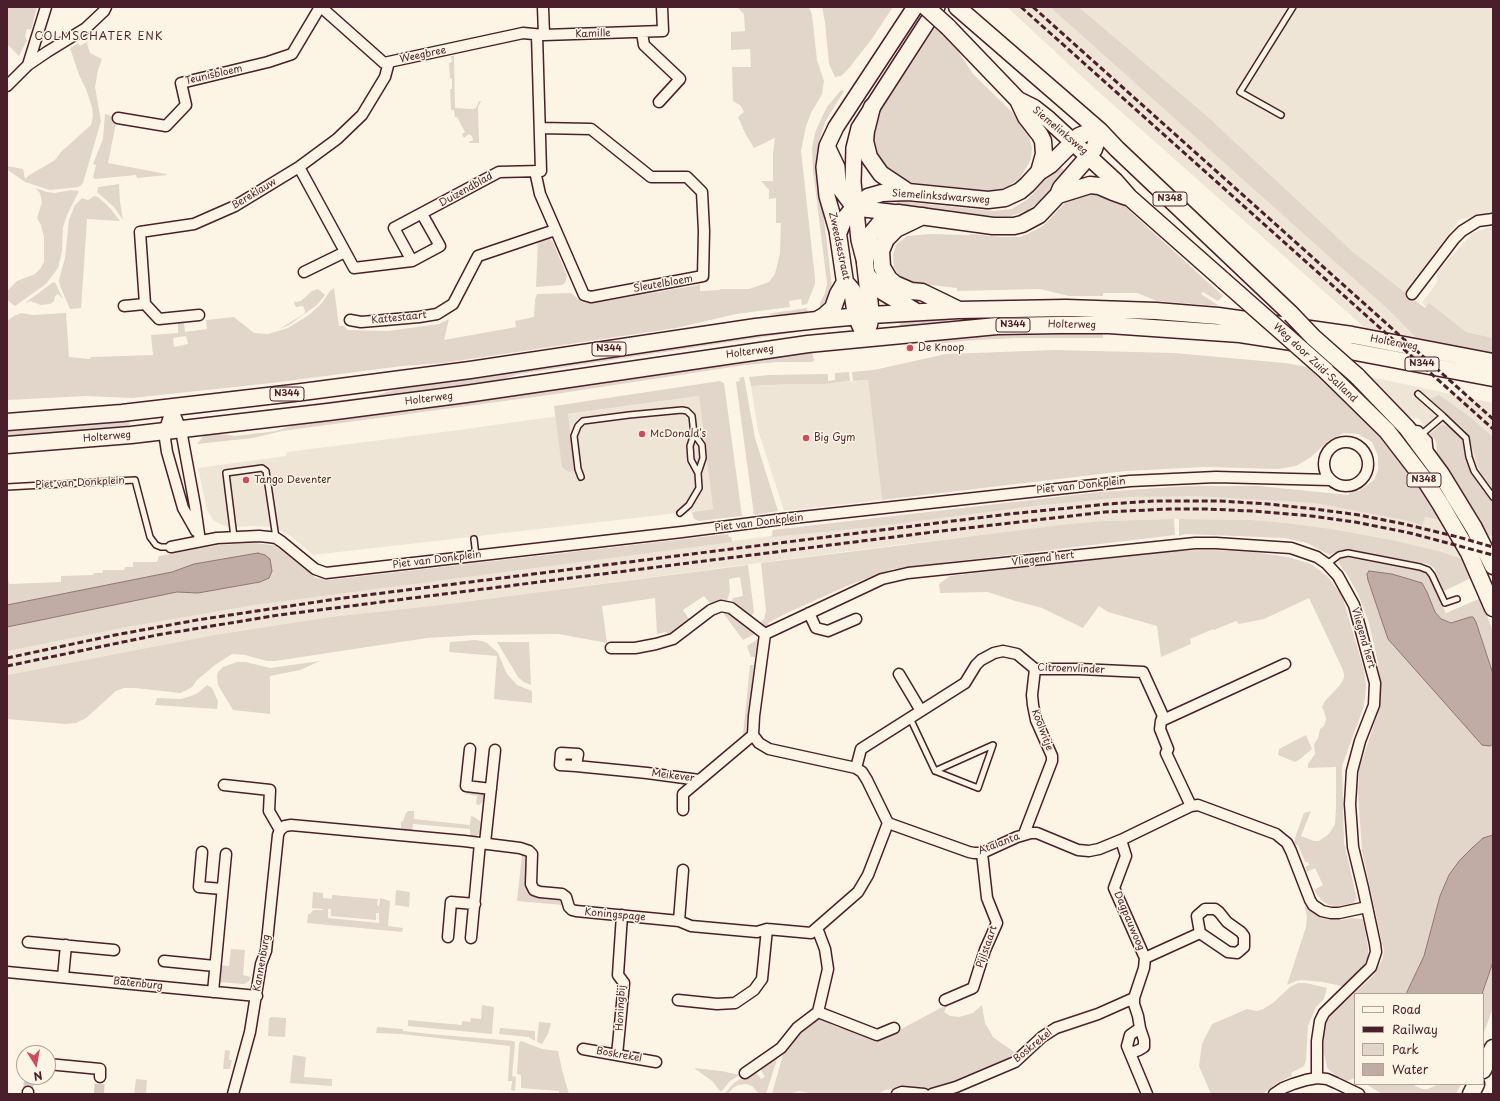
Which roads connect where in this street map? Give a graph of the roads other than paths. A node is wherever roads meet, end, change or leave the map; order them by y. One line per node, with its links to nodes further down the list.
1 (46, 7): 14 (street)
2 (106, 7): 14 (street)
3 (321, 7): 13 (street, Weegbree); 20 (street, Teunisbloem)
4 (543, 7): 12 (street)
5 (662, 7): 11 (street, Kamille)
6 (915, 7): 24 (street, Zweedsestraat)
7 (926, 7): 16 (main road, Siemelinksweg / N348, bridge)
8 (937, 7): 18 (street, Zweedsestraat)
9 (1293, 7): 19 (lane)
10 (959, 9): 22 (main road, N348)
11 (642, 33): 12 (street, Kamille); 17 (street)
12 (541, 35): 13 (street, Weegbree); 21 (street)
13 (389, 62): 26 (street, Bereklauw)
14 (28, 65): 15 (street)
15 (7, 86)
16 (1018, 100): 23 (main road, Siemelinksweg / N348); 28 (main road)
17 (659, 102)
18 (872, 107): 29 (main road); 32 (street, Zweedsestraat)
19 (1281, 115)
20 (118, 118)
21 (540, 128): 27 (street); 37 (street, Sleutelbloem)
22 (1100, 131): 23 (main road, Siemelinksdwarsweg); 25 (main road, Siemelinksweg); 60 (main road, Weg door Zuid-Salland / N348, bridge)
23 (1072, 142): 25 (main road, Siemelinksweg / N348); 28 (main road, Siemelinksdwarsweg)
24 (827, 146): 32 (street); 38 (street, Zweedsestraat)
25 (1088, 157): 30 (main road, Siemelinksdwarsweg); 31 (main road, Weg door Zuid-Salland / N348)
26 (299, 167): 39 (street); 45 (street, Bereklauw)
27 (535, 171): 34 (street, Duizendblad); 37 (street, Sleutelbloem)
28 (1039, 172): 29 (main road, Siemelinksdwarsweg)
29 (908, 192): 32 (main road, Siemelinksdwarsweg)
30 (1058, 195): 31 (main road); 35 (main road, Siemelinksdwarsweg)
31 (1129, 197): 82 (main road, Weg door Zuid-Salland / N348, bridge)
32 (856, 206): 33 (street, Siemelinksdwarsweg); 38 (main road, Siemelinksdwarsweg); 41 (street, Zweedsestraat)
33 (898, 213): 35 (main road, Siemelinksdwarsweg); 41 (main road, Zweedsestraat)
34 (422, 214): 40 (street); 40 (street, Duizendblad)
35 (923, 216): 47 (main road)
36 (1493, 219): 44 (street)
37 (555, 230): 51 (street, Kattestaart)
38 (838, 234): 43 (main road, Zweedsestraat)
39 (346, 252): 40 (street); 42 (street)
40 (412, 261)
41 (866, 269): 48 (main road); 50 (main road, Zweedsestraat)
42 (304, 272)
43 (845, 282): 50 (main road, Zweedsestraat); 52 (main road)
44 (1412, 294)
45 (145, 304): 46 (street); 49 (street)
46 (124, 306)
47 (958, 310): 48 (main road, Holterweg / N344); 54 (main road, Holterweg / N344)
48 (915, 311): 50 (main road, Holterweg / N344)
49 (199, 315)
50 (863, 315): 52 (main road, Holterweg / N344); 53 (main road, Zweedsestraat)
51 (350, 320)
52 (817, 320): 57 (main road, Holterweg / N344)
53 (866, 338): 55 (main road, Holterweg / N344); 61 (main road, Holterweg / N344)
54 (1493, 362)
55 (1493, 378)
56 (1418, 394): 58 (lane)
57 (172, 407): 59 (main road, Holterweg / N344); 61 (street); 62 (street)
58 (1443, 416): 63 (lane); 71 (lane)
59 (7, 422)
60 (1407, 428): 63 (lane); 66 (main road, Weg door Zuid-Salland / N348)
61 (181, 430): 62 (main road, Holterweg / N344); 73 (street)
62 (164, 432): 65 (main road, Holterweg / N344); 73 (street)
63 (1422, 433): 66 (lane)
64 (694, 434): 67 (lane); 67 (lane); 68 (lane)
65 (7, 445)
66 (1431, 460): 80 (main road, Weg door Zuid-Salland / N348)
67 (698, 472): 72 (lane)
68 (581, 477)
69 (1330, 480): 69 (street, Piet van Donkplein); 78 (street, Piet van Donkplein)
70 (7, 487): 77 (lane, Piet van Donkplein)
71 (1493, 497)
72 (680, 513)
73 (198, 537): 74 (street, Piet van Donkplein); 77 (street, Piet van Donkplein)
74 (234, 537): 75 (street, Piet van Donkplein); 75 (lane)
75 (276, 538): 78 (street, Piet van Donkplein)
76 (474, 539): 78 (lane)
77 (171, 546)
78 (476, 556)
79 (1327, 564): 81 (lane); 83 (street, Vliegend hert); 115 (street, Vliegend hert)
80 (1493, 566)
81 (1457, 598)
82 (1493, 608)
83 (809, 613): 84 (street); 85 (street, Vliegend hert)
84 (856, 619)
85 (765, 634): 86 (street); 93 (street)
86 (611, 648)
87 (1285, 664): 92 (street)
88 (1035, 669): 90 (street, Citroenvlinder); 92 (street, Citroenvlinder); 106 (street, Koolwitje)
89 (899, 674): 90 (street)
90 (921, 711): 91 (street, Citroenvlinder)
91 (910, 718): 97 (street, Citroenvlinder); 98 (lane)
92 (1161, 721): 102 (street, Citroenvlinder)
93 (753, 735): 97 (street); 99 (street, Meikever)
94 (470, 749): 101 (street)
95 (495, 750): 101 (street)
96 (576, 766): 99 (street, Meikever)
97 (856, 768): 104 (street)
98 (935, 771): 98 (lane)
99 (699, 780): 103 (street)
100 (224, 785): 105 (street)
101 (491, 789): 108 (street)
102 (1191, 806): 107 (street, Atalanta); 115 (street)
103 (683, 810)
104 (888, 823): 110 (street, Atalanta); 118 (street, Koningspage)
105 (280, 830): 108 (street); 132 (street, Kannenburg)
106 (1024, 834): 107 (street, Atalanta); 110 (street, Atalanta)
107 (1121, 840): 126 (street, Dagpauwoog)
108 (482, 843): 114 (street); 116 (street, Koningspage)
109 (202, 852): 113 (street)
110 (982, 853): 135 (street, Pijlstaart)
111 (226, 854): 113 (street)
112 (683, 870): 117 (street)
113 (222, 889): 128 (street)
114 (475, 904): 121 (street); 122 (street)
115 (1367, 907): 148 (street, Vliegend hert)
116 (622, 916): 117 (street, Koningspage); 142 (street, Honingbij)
117 (679, 921): 119 (street, Koningspage)
118 (817, 928): 119 (street, Koningspage); 136 (street)
119 (767, 930): 134 (street)
120 (1200, 933): 120 (street); 126 (street, Dagpauwoog)
121 (448, 937)
122 (471, 938)
123 (28, 942): 124 (street)
124 (66, 945): 125 (street); 130 (street)
125 (114, 950)
126 (1144, 958): 133 (street, Dagpauwoog)
127 (164, 961): 128 (street)
128 (215, 966): 131 (street)
129 (7, 972): 130 (street, Batenburg)
130 (64, 977): 131 (street, Batenburg)
131 (212, 992): 132 (street, Batenburg)
132 (257, 996): 151 (street, Kannenburg)
133 (1134, 998): 138 (street); 154 (street, Boskrekel)
134 (678, 1000)
135 (945, 1000)
136 (818, 1012): 137 (street); 146 (street)
137 (894, 1028)
138 (1140, 1028): 141 (street); 141 (street)
139 (1493, 1048): 145 (main road)
140 (583, 1049): 142 (street, Boskrekel)
141 (1131, 1053): 155 (street)
142 (617, 1055): 143 (street, Boskrekel)
143 (656, 1062)
144 (56, 1065): 147 (street)
145 (1484, 1068)
146 (745, 1073)
147 (100, 1077)
148 (1317, 1078): 150 (street); 156 (street)
149 (1476, 1085): 157 (main road)
150 (1356, 1093)
151 (233, 1094)
152 (896, 1094): 153 (street)
153 (924, 1094)
154 (932, 1094)
155 (1147, 1094)
156 (1274, 1094)
157 (1471, 1094)

